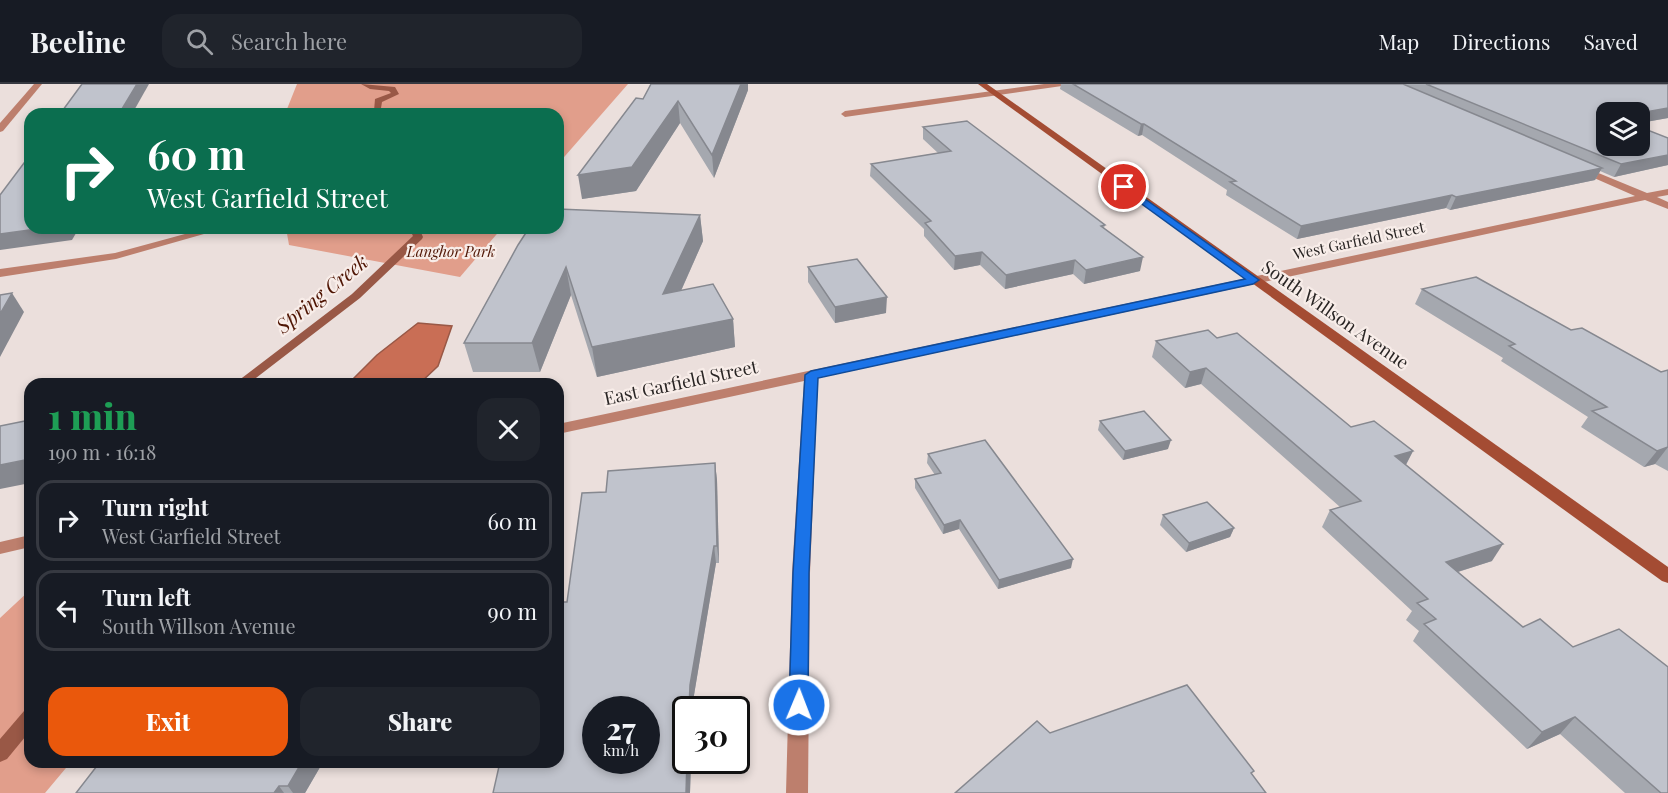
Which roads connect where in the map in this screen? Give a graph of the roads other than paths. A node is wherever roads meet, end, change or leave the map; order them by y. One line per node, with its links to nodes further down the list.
1 (38, 84): 6 (street)
2 (982, 84): 4 (main road, South Willson Avenue)
3 (1062, 84): 4 (street)
4 (994, 93): 5 (street); 13 (main road, South Willson Avenue)
5 (844, 114)
6 (0, 129)
7 (1569, 164): 9 (street)
8 (1668, 192): 9 (street, West Garfield Street)
9 (1646, 197): 10 (street); 13 (street, West Garfield Street)
10 (1668, 206)
11 (198, 234): 12 (street)
12 (0, 273)
13 (1253, 280): 14 (street, West Garfield Street); 18 (main road, South Willson Avenue)
14 (811, 375): 15 (street, East Garfield Street); 19 (street)
15 (564, 428)
16 (24, 542): 17 (street)
17 (0, 548)
18 (1668, 576)
19 (797, 793)

